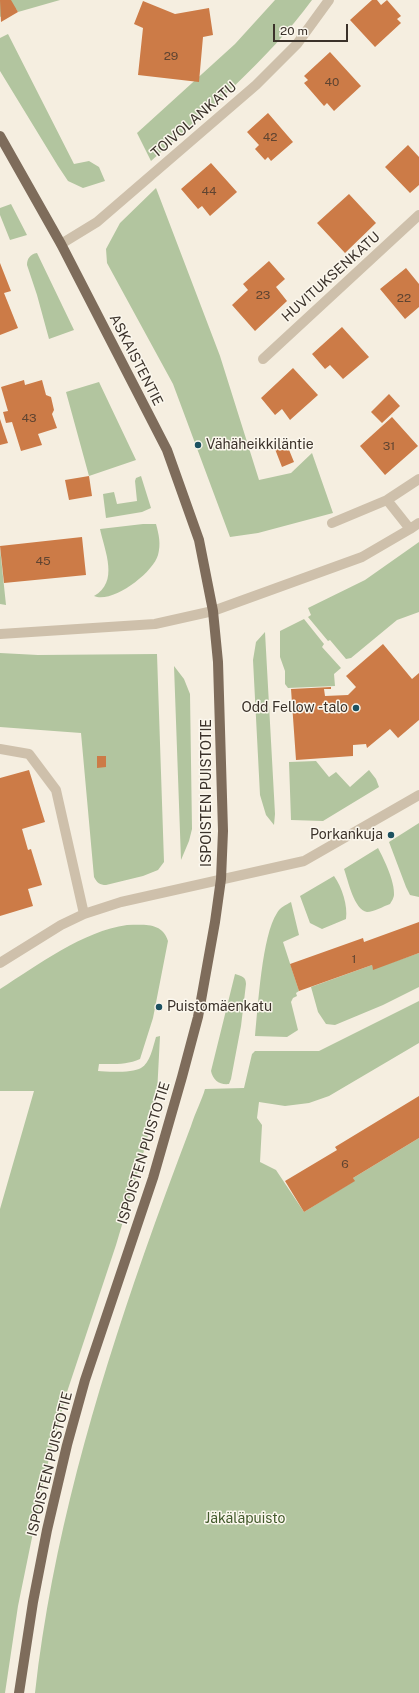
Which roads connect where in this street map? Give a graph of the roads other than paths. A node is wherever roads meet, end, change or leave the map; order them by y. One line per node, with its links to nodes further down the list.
1 (329, 0): 4 (street, TOIVOLANKATU)
2 (0, 136): 4 (main road, ASKAISTENTIE)
3 (419, 216): 5 (street, HUVITUKSENKATU)
4 (61, 244): 11 (main road, ASKAISTENTIE)
5 (262, 359)
6 (419, 479): 7 (street)
7 (387, 500): 8 (street); 10 (street)
8 (332, 523)
9 (419, 523): 10 (street)
10 (410, 529): 11 (street)
11 (213, 611): 12 (street); 15 (main road, ISPOISTEN PUISTOTIE)
12 (0, 634)
13 (0, 749): 16 (street)
14 (419, 794): 15 (street)
15 (221, 878): 16 (street); 18 (main road, ISPOISTEN PUISTOTIE)
16 (84, 914): 17 (street)
17 (0, 963)
18 (19, 1693)

